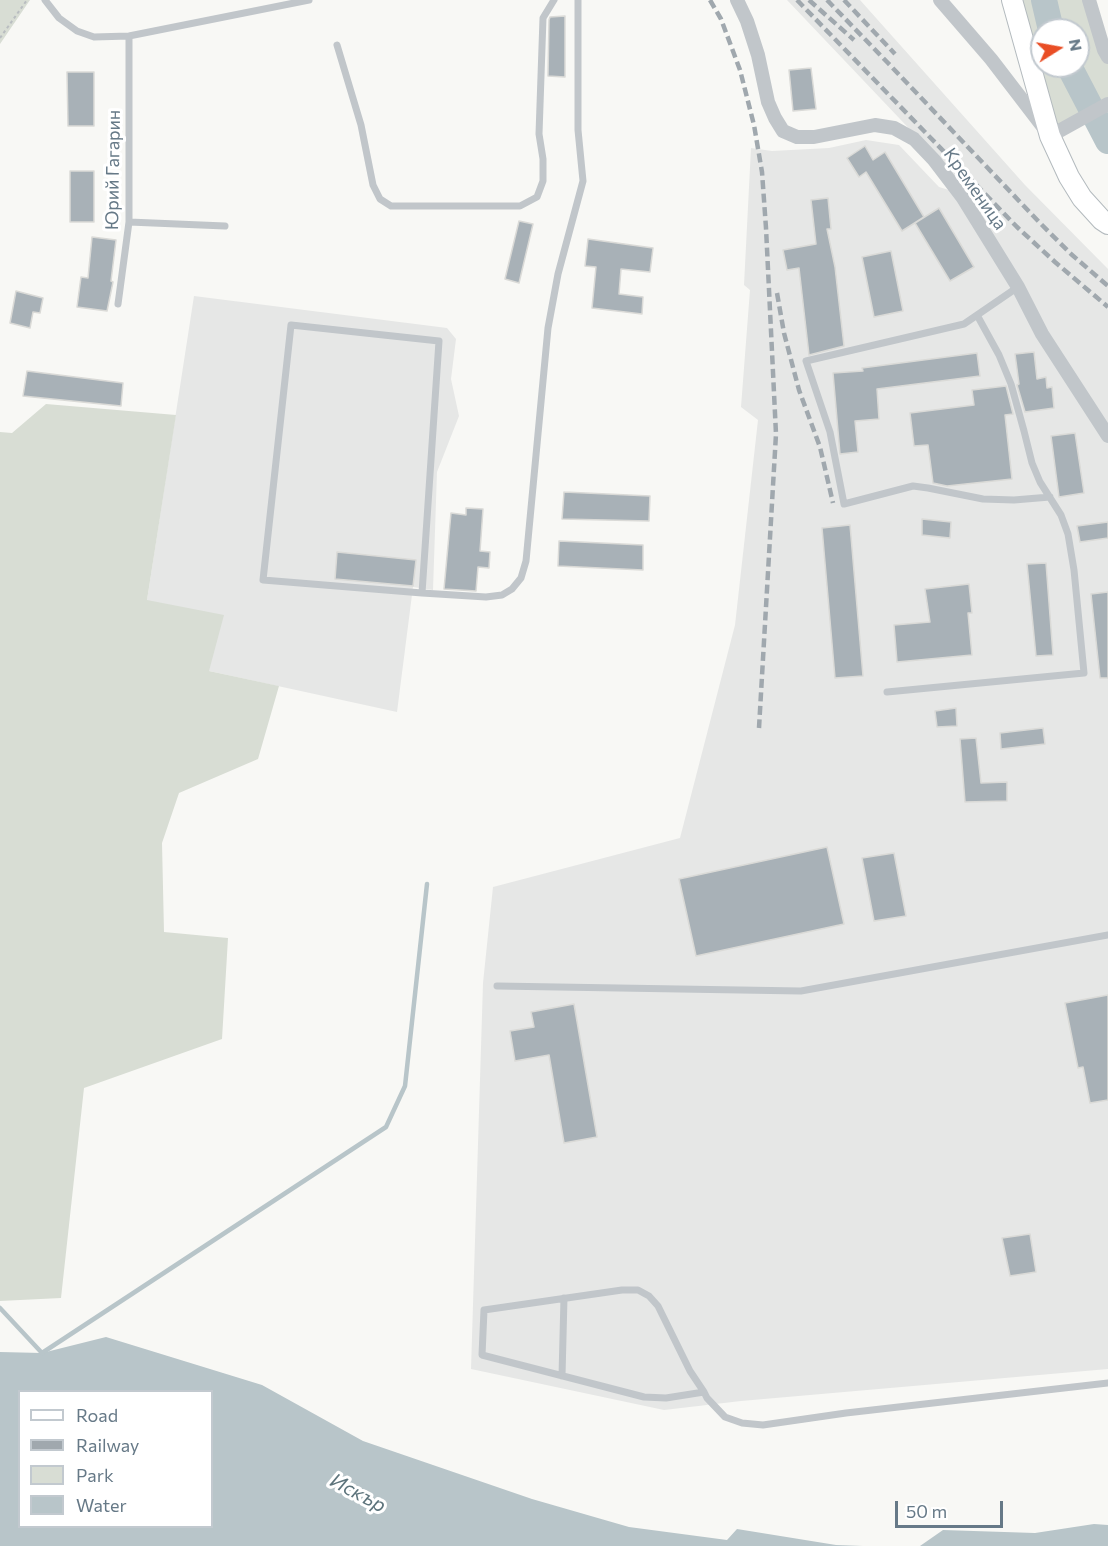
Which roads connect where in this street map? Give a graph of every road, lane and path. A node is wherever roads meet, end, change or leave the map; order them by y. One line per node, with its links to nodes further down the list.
1 (27, 0): 11 (path)
2 (45, 0): 10 (lane)
3 (309, 0): 10 (lane)
4 (554, 0): 12 (lane)
5 (578, 0): 24 (lane)
6 (737, 0): 19 (street, Кременица)
7 (940, 0): 15 (street)
8 (1012, 0): 15 (street)
9 (1089, 0): 13 (street)
10 (129, 36): 16 (lane, Юрий Гагарин)
11 (0, 38)
12 (337, 45)
13 (1108, 57)
14 (1108, 104): 15 (street)
15 (1050, 136): 17 (street)
16 (129, 222): 18 (lane); 20 (lane, Юрий Гагарин)
17 (1108, 224)
18 (225, 226)
19 (1018, 287): 21 (lane); 22 (street, Кременица)
20 (118, 304)
21 (977, 315): 23 (lane); 23 (lane)
22 (1108, 436)
23 (1050, 497): 25 (lane)
24 (422, 593): 24 (lane)
25 (886, 692)
26 (1108, 934): 27 (lane)
27 (497, 986)
28 (564, 1298): 29 (lane); 29 (lane); 31 (lane)
29 (562, 1376): 31 (lane)
30 (1108, 1383): 31 (lane)
31 (704, 1392)

